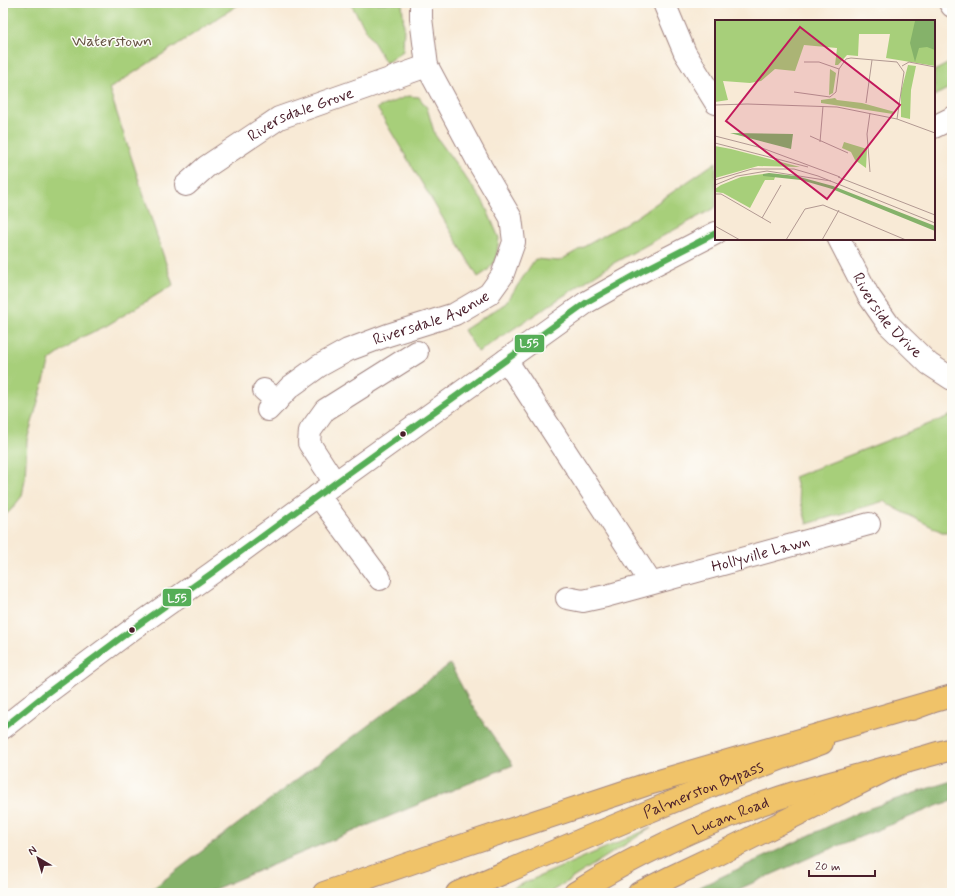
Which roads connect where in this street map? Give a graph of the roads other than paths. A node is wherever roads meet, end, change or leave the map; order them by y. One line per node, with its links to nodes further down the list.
1 (422, 3): 5 (street, Riversdale Avenue)
2 (664, 3): 6 (street)
3 (950, 3): 4 (street)
4 (952, 6)
5 (427, 66): 9 (street, Riversdale Grove); 15 (street, Riversdale Avenue)
6 (715, 102)
7 (952, 118): 8 (street)
8 (935, 126)
9 (186, 185)
10 (715, 234): 13 (street)
11 (840, 240): 14 (street, Riverside Drive)
12 (417, 352): 16 (street)
13 (506, 360): 16 (street); 20 (street)
14 (952, 379)
15 (270, 401)
16 (335, 483): 17 (street)
17 (318, 496): 19 (street); 24 (street)
18 (869, 524): 20 (street, Hollyville Lawn)
19 (380, 579)
20 (651, 583): 21 (street, Hollyville Lawn)
21 (567, 598)
22 (952, 696): 23 (main road, Palmerston Bypass)
23 (931, 702): 27 (main road); 28 (main road, Palmerston Bypass)
24 (3, 728)
25 (952, 749): 26 (main road)
26 (896, 765): 29 (main road, Lucan Road); 30 (main road)
27 (324, 893)
28 (457, 893)
29 (575, 893)
30 (639, 893)

